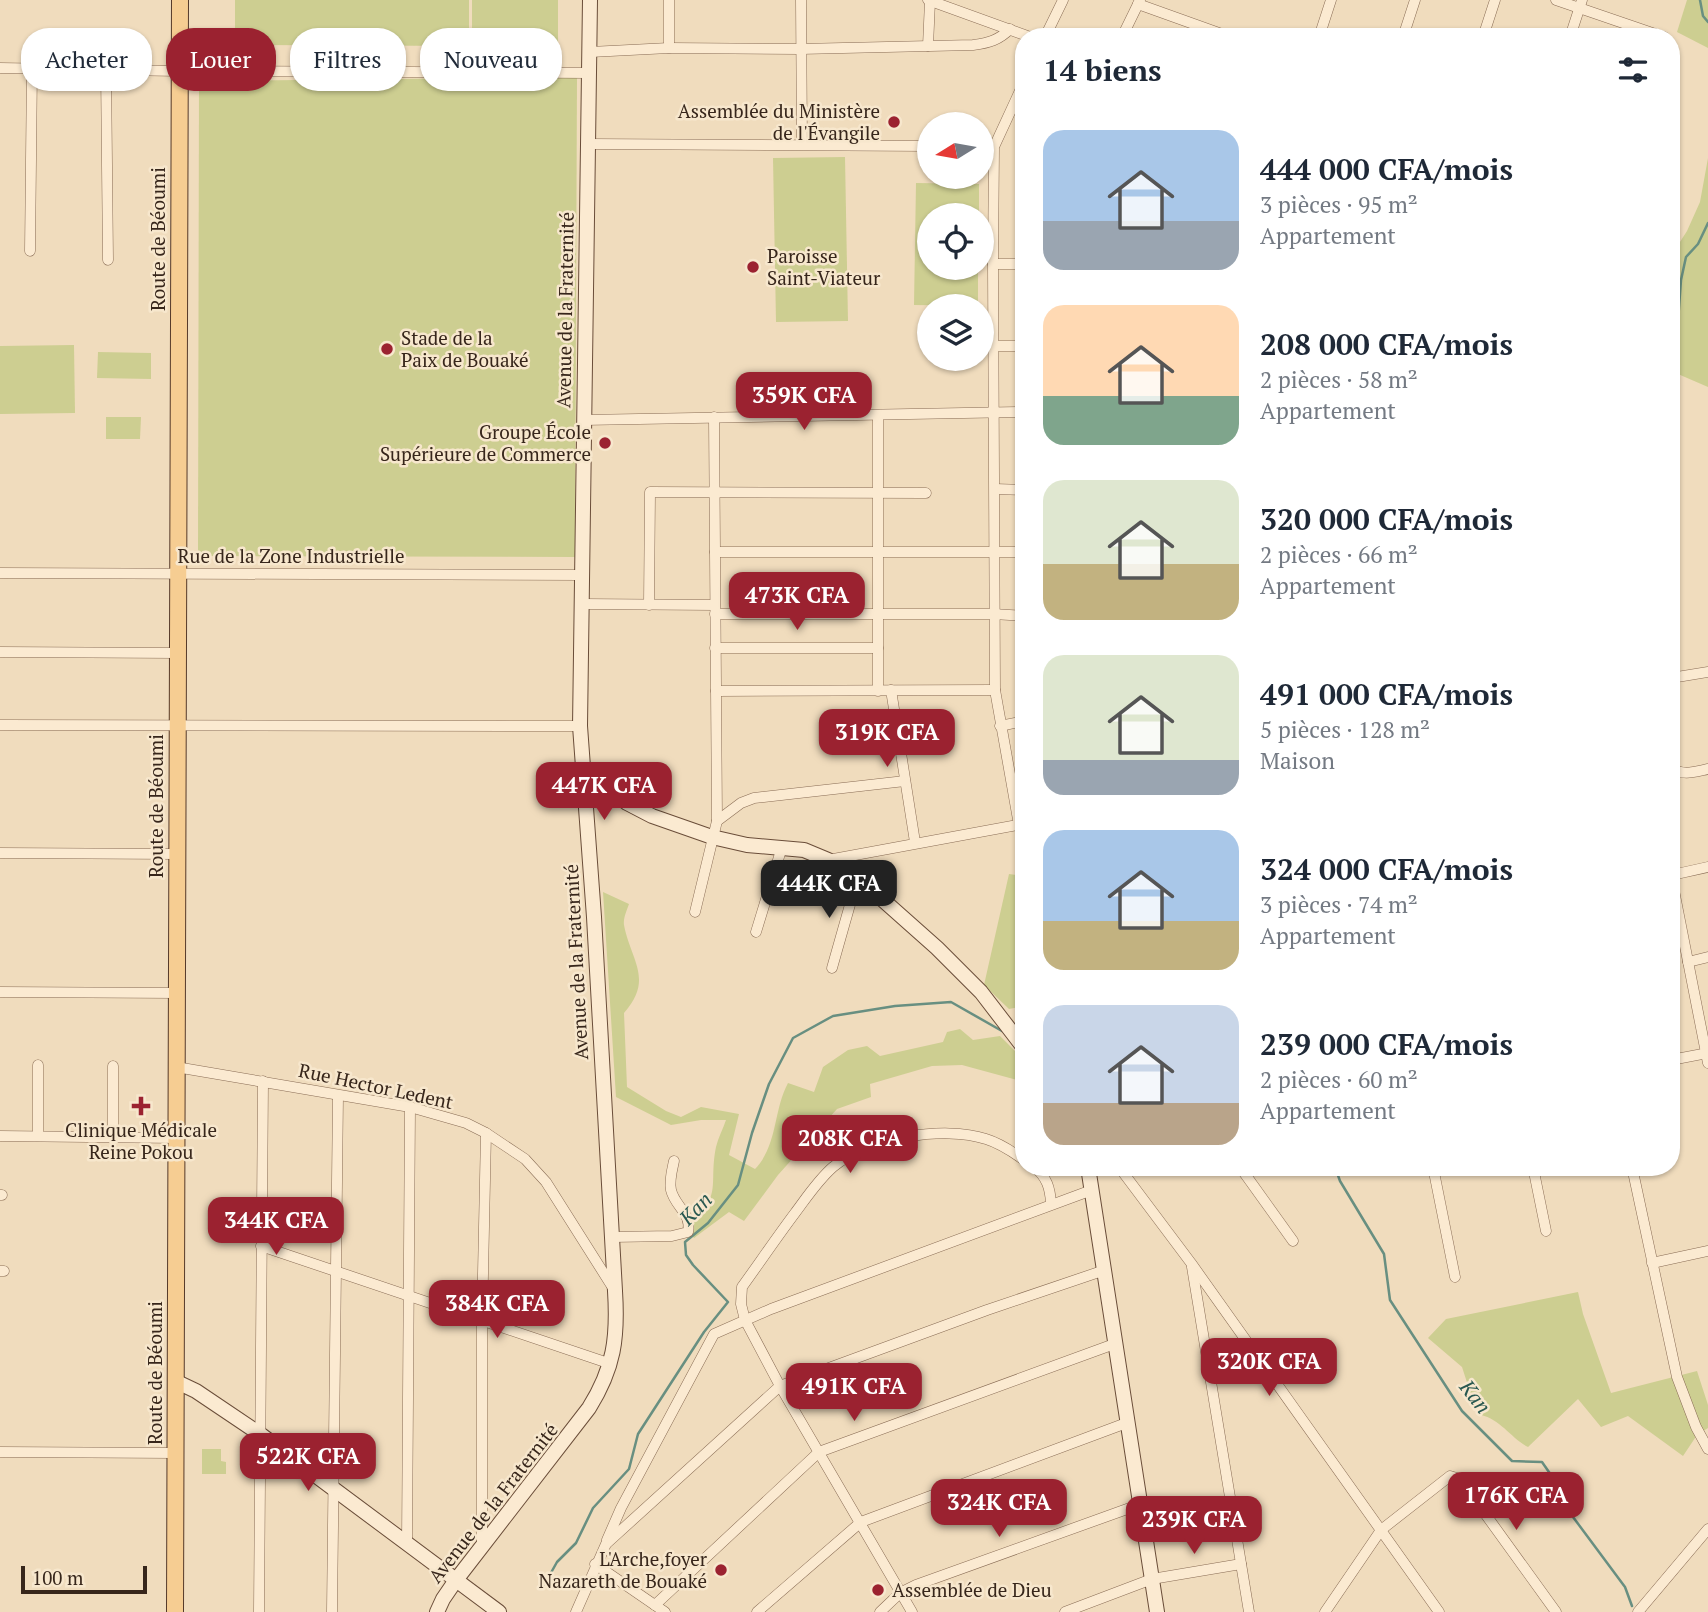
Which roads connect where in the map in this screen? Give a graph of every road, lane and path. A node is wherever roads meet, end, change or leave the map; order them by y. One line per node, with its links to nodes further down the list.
1 (180, 0): 14 (main road, Route de Béoumi)
2 (590, 0): 28 (street, Avenue de la Fraternité)
3 (669, 0): 26 (street)
4 (801, 0): 27 (street)
5 (929, 0): 23 (street); 25 (street)
6 (1063, 0): 15 (street)
7 (1319, 0): 12 (street)
8 (1415, 0): 19 (street)
9 (1495, 0): 20 (street)
10 (1556, 0): 13 (street)
11 (1139, 2): 16 (street); 17 (street)
12 (1331, 2): 18 (street)
13 (1581, 4): 21 (street); 22 (street)
14 (180, 28)
15 (1049, 28)
16 (1126, 28)
17 (1207, 28)
18 (1323, 28)
19 (1406, 28)
20 (1486, 28)
21 (1573, 28)
22 (1641, 28)
23 (1010, 29): 24 (street); 25 (street)
24 (1015, 31)
25 (928, 46): 27 (street)
26 (669, 48): 27 (street); 28 (street)
27 (800, 49): 38 (street)
28 (590, 52): 32 (street, Avenue de la Fraternité)
29 (0, 68): 30 (street)
30 (21, 68)
31 (276, 71): 32 (street)
32 (589, 73): 37 (street, Avenue de la Fraternité)
33 (32, 91): 41 (street)
34 (106, 91): 42 (street)
35 (179, 91): 63 (main road, Route de Béoumi)
36 (1015, 102): 40 (street)
37 (588, 144): 38 (street); 52 (street, Avenue de la Fraternité)
38 (802, 144): 39 (street)
39 (917, 146)
40 (994, 147)
41 (30, 251)
42 (108, 260)
43 (1015, 262): 44 (street)
44 (994, 264)
45 (993, 280): 47 (street)
46 (1015, 345): 47 (street)
47 (995, 346): 48 (street)
48 (994, 412): 49 (street); 50 (street); 53 (street)
49 (1015, 412)
50 (878, 415): 51 (street); 56 (street)
51 (714, 417): 52 (street); 55 (street)
52 (583, 420): 64 (street, Avenue de la Fraternité)
53 (995, 489): 54 (street); 60 (street)
54 (1015, 489)
55 (715, 493): 56 (street); 58 (street); 66 (street)
56 (879, 493): 57 (street); 59 (street)
57 (926, 493)
58 (715, 552): 59 (street); 67 (street)
59 (878, 552): 60 (street); 68 (street)
60 (995, 552): 61 (street); 69 (street)
61 (1015, 552)
62 (0, 573): 63 (street, Rue de la Zone Industrielle)
63 (178, 573): 64 (street, Rue de la Zone Industrielle); 74 (main road, Route de Béoumi)
64 (582, 575): 65 (street, Avenue de la Fraternité)
65 (582, 604): 66 (street); 83 (street, Avenue de la Fraternité)
66 (649, 605): 67 (street)
67 (715, 609): 68 (street); 71 (street)
68 (878, 614): 69 (street); 72 (street)
69 (993, 614): 70 (street); 78 (street)
70 (1015, 615)
71 (716, 648): 72 (street); 79 (street)
72 (878, 648): 80 (street)
73 (0, 652): 74 (street)
74 (177, 653): 85 (main road, Route de Béoumi)
75 (1708, 672): 76 (street)
76 (1680, 677)
77 (891, 690): 78 (street); 80 (street); 89 (street)
78 (995, 690): 84 (street)
79 (716, 691): 80 (street); 91 (street)
80 (878, 691)
81 (1015, 723): 84 (street)
82 (0, 725): 85 (street)
83 (580, 726): 85 (street); 86 (street, Avenue de la Fraternité)
84 (1000, 726): 90 (street)
85 (178, 727): 97 (main road, Route de Béoumi)
86 (582, 768): 93 (street); 136 (street, Avenue de la Fraternité)
87 (1708, 769): 88 (street)
88 (1680, 773)
89 (905, 780): 91 (street); 94 (street)
90 (1015, 796)
91 (717, 821): 93 (street)
92 (1015, 825): 94 (street)
93 (712, 837): 95 (street); 102 (street)
94 (915, 842): 98 (street)
95 (782, 847): 98 (street); 104 (street)
96 (0, 853): 97 (street)
97 (177, 854): 109 (main road, Route de Béoumi)
98 (828, 860): 101 (street)
99 (1708, 867): 100 (street)
100 (1680, 873)
101 (856, 880): 107 (street); 110 (street)
102 (695, 912)
103 (1680, 918): 106 (street)
104 (757, 933)
105 (1708, 957): 106 (street)
106 (1688, 962): 111 (street)
107 (832, 968)
108 (0, 992): 109 (street)
109 (178, 993): 115 (main road, Route de Béoumi)
110 (1015, 1036)
111 (1707, 1056): 112 (street)
112 (1680, 1059)
113 (38, 1065): 121 (street)
114 (113, 1066): 122 (street)
115 (176, 1067): 116 (street, Rue Hector Ledent); 123 (main road, Route de Béoumi)
116 (263, 1080): 117 (street, Rue Hector Ledent); 138 (street)
117 (338, 1096): 118 (street, Rue Hector Ledent); 143 (street)
118 (410, 1107): 119 (street, Rue Hector Ledent); 146 (street)
119 (486, 1133): 145 (street, Rue Hector Ledent); 148 (street)
120 (0, 1136): 121 (street)
121 (38, 1136): 122 (street)
122 (113, 1138): 123 (street)
123 (177, 1138): 151 (main road, Route de Béoumi)
124 (1015, 1155): 147 (street)
125 (674, 1161): 136 (street)
126 (1044, 1176): 134 (street)
127 (1090, 1176): 133 (street)
128 (1126, 1176): 141 (street)
129 (1246, 1176): 137 (street)
130 (1435, 1176): 144 (street)
131 (1535, 1176): 135 (street)
132 (1634, 1176): 140 (street)
133 (1092, 1190): 134 (street); 142 (street)
134 (1051, 1203): 147 (street)
135 (1546, 1231)
136 (612, 1237): 145 (street, Avenue de la Fraternité)
137 (1293, 1241)
138 (261, 1247): 143 (street); 154 (street)
139 (1708, 1251): 140 (street)
140 (1652, 1262): 155 (street)
141 (1191, 1263): 163 (street); 168 (street)
142 (1105, 1270): 149 (street); 152 (street)
143 (336, 1271): 146 (street); 159 (street)
144 (1455, 1277)
145 (615, 1291): 150 (street, Avenue de la Fraternité)
146 (410, 1296): 148 (street); 165 (street)
147 (745, 1320): 152 (street); 164 (street)
148 (482, 1321): 150 (street); 166 (street)
149 (1116, 1343): 153 (street); 158 (street)
150 (611, 1364): 166 (street, Avenue de la Fraternité)
151 (175, 1381): 154 (street); 157 (main road, Route de Béoumi)
152 (780, 1386): 158 (street); 164 (street)
153 (1129, 1422): 160 (street); 161 (street)
154 (260, 1434): 159 (street); 175 (street)
155 (1708, 1449)
156 (0, 1452): 157 (street)
157 (176, 1452): 174 (main road, Route de Béoumi)
158 (819, 1452): 161 (street); 173 (street)
159 (333, 1490): 165 (street); 176 (street)
160 (1141, 1504): 169 (street); 171 (street)
161 (861, 1522): 171 (street); 181 (street)
162 (1708, 1529): 191 (street)
163 (1381, 1530): 172 (street); 187 (street); 190 (street)
164 (606, 1544): 167 (street)
165 (407, 1545): 170 (street)
166 (482, 1547): 170 (street, Avenue de la Fraternité)
167 (596, 1564): 173 (street); 179 (street)
168 (1241, 1564): 169 (street); 186 (street)
169 (1152, 1579): 184 (street); 185 (street)
170 (456, 1580): 177 (street, Avenue de la Fraternité); 178 (street)
171 (900, 1593): 182 (street); 183 (street)
172 (1431, 1602): 188 (street); 189 (street)
173 (655, 1605): 180 (street)
174 (175, 1612)
175 (258, 1612)
176 (332, 1612)
177 (437, 1612)
178 (499, 1612)
179 (576, 1612)
180 (665, 1612)
181 (757, 1612)
182 (880, 1612)
183 (912, 1612)
184 (1065, 1612)
185 (1157, 1612)
186 (1249, 1612)
187 (1325, 1612)
188 (1424, 1612)
189 (1439, 1612)
190 (1556, 1612)
191 (1638, 1612)

